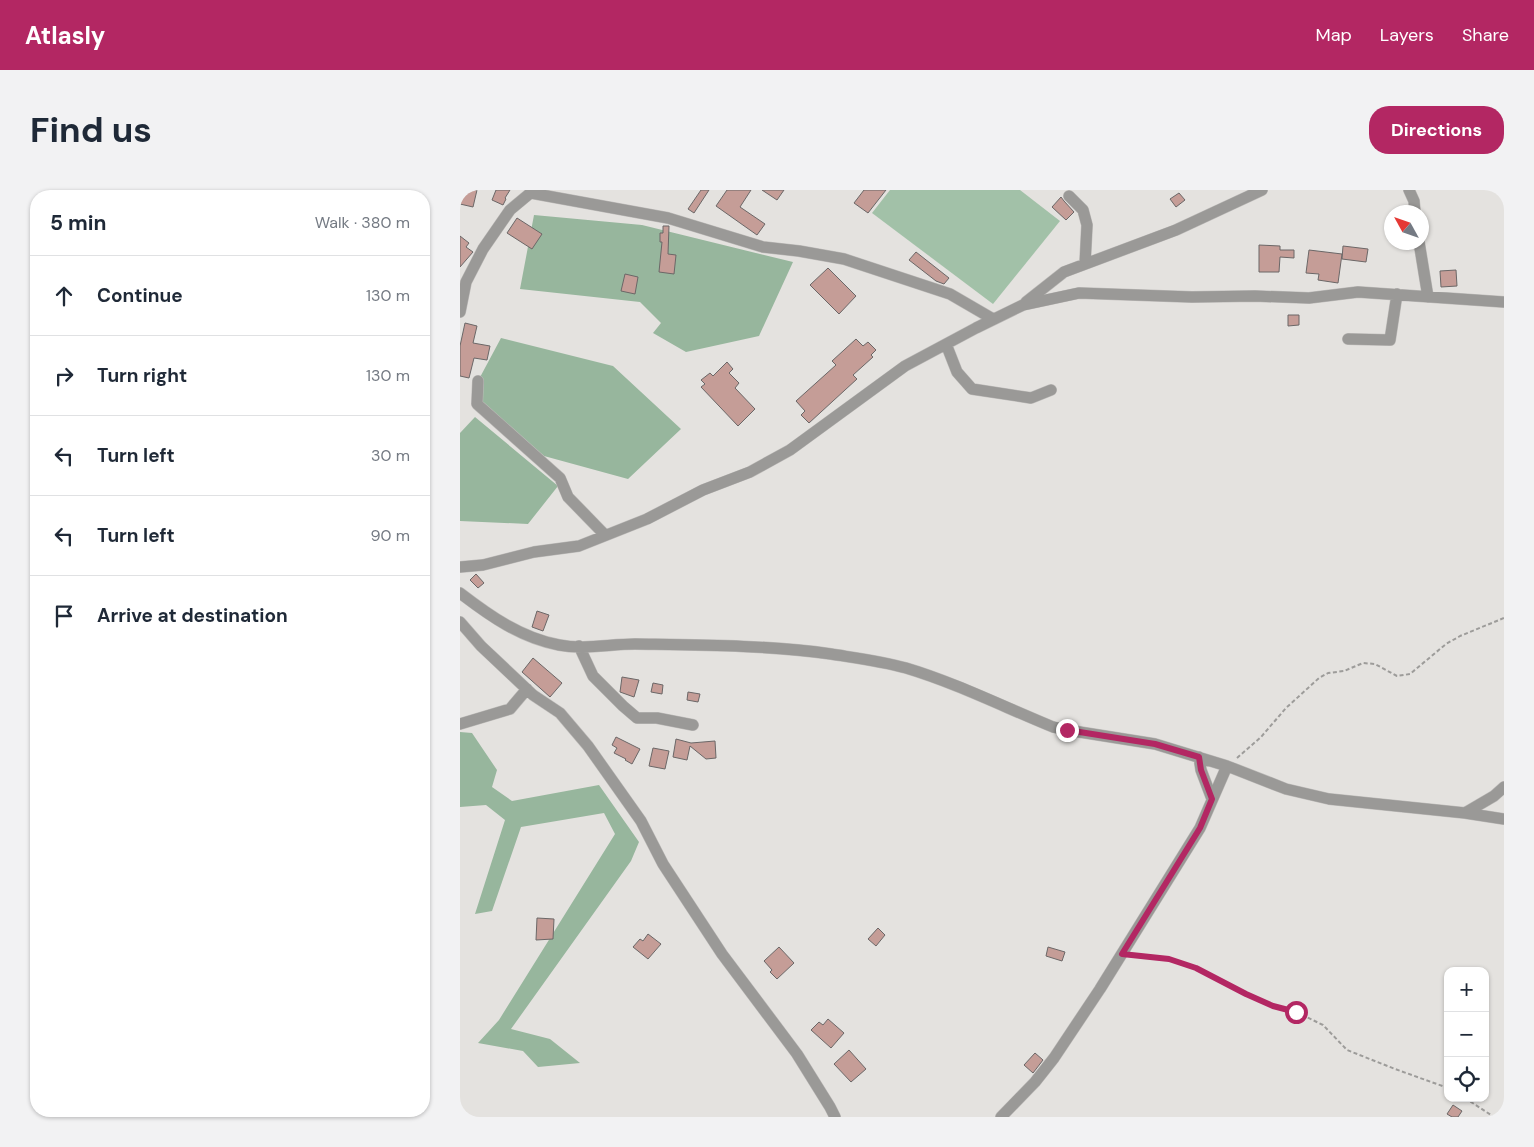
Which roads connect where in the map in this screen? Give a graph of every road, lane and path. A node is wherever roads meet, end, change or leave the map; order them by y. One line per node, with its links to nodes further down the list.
1 (1262, 190): 7 (street)
2 (1409, 190): 5 (street)
3 (532, 191): 8 (street); 14 (street)
4 (1069, 196): 7 (street)
5 (1414, 205)
6 (1421, 250): 10 (street)
7 (1085, 264): 12 (street)
8 (463, 280): 13 (street)
9 (1396, 294): 10 (street); 12 (street); 15 (street)
10 (1428, 297): 11 (street)
11 (1504, 302)
12 (1023, 305): 14 (street)
13 (460, 312)
14 (993, 319): 16 (street)
15 (1348, 339)
16 (946, 344): 18 (street); 19 (street)
17 (478, 381): 19 (street)
18 (1051, 390)
19 (605, 535): 20 (street)
20 (460, 566)
21 (460, 593): 24 (street)
22 (1504, 618): 29 (path)
23 (460, 622): 25 (street)
24 (579, 646): 27 (street); 28 (street)
25 (527, 689): 26 (street); 37 (street)
26 (460, 724)
27 (693, 726)
28 (1199, 757): 29 (street); 31 (street)
29 (1227, 766): 31 (street); 32 (street)
30 (1504, 787): 32 (street)
31 (1212, 799): 34 (street)
32 (1465, 812): 33 (street)
33 (1504, 819)
34 (1122, 954): 35 (path); 38 (street)
35 (1444, 1087)
36 (1471, 1102): 39 (path)
37 (835, 1117)
38 (1001, 1117)
39 (1494, 1117)

